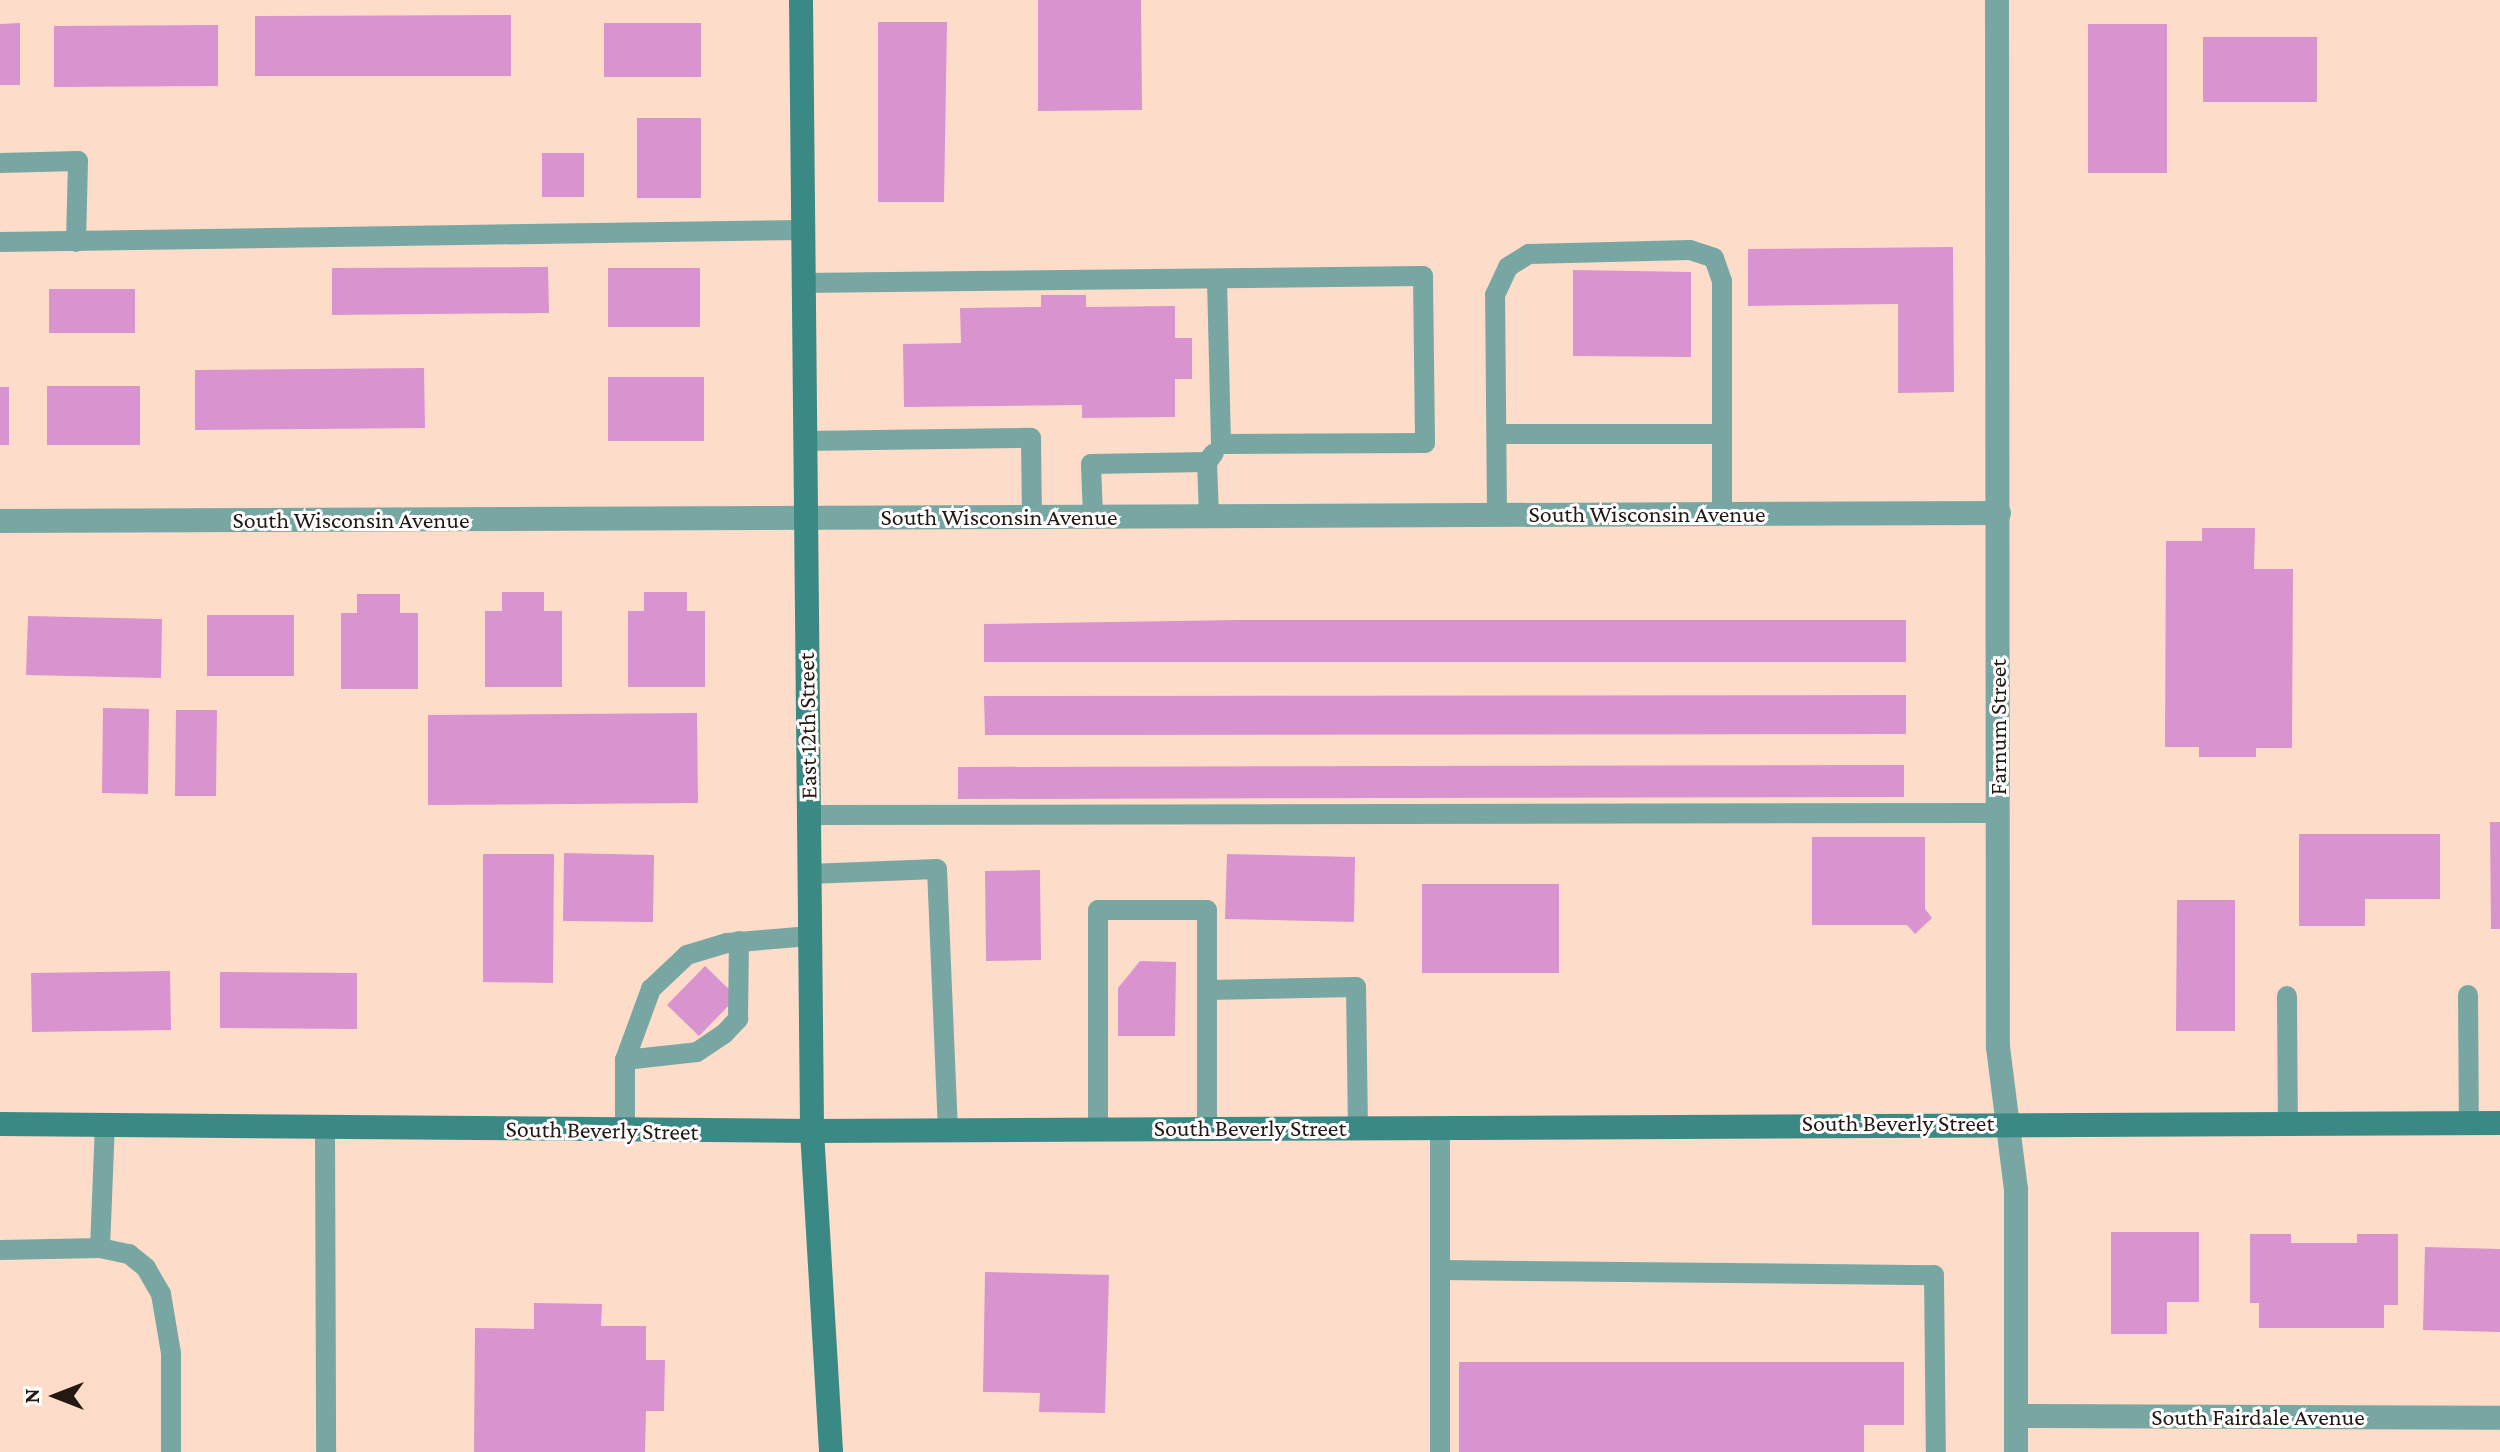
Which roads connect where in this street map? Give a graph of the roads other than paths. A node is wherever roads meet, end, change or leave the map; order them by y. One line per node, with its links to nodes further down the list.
1 (801, 0): 4 (main road, East 12th Street)
2 (1997, 0): 14 (street, Farnum Street)
3 (0, 163): 6 (lane)
4 (802, 230): 6 (lane); 8 (main road, East 12th Street)
5 (0, 242): 6 (lane)
6 (76, 242)
7 (1217, 279): 8 (lane); 12 (lane); 12 (lane)
8 (803, 283): 11 (main road, East 12th Street)
9 (1497, 434): 10 (lane); 10 (lane); 16 (lane)
10 (1722, 434): 15 (lane)
11 (804, 441): 18 (lane); 20 (main road, East 12th Street)
12 (1221, 444): 13 (lane)
13 (1207, 462): 17 (lane); 19 (lane)
14 (1999, 513): 15 (street, South Wisconsin Avenue); 22 (street, Farnum Street)
15 (1722, 514): 16 (street, South Wisconsin Avenue)
16 (1497, 515): 17 (street, South Wisconsin Avenue)
17 (1209, 516): 19 (street, South Wisconsin Avenue)
18 (1032, 517): 19 (street, South Wisconsin Avenue); 20 (street, South Wisconsin Avenue)
19 (1093, 517)
20 (804, 518): 21 (street, South Wisconsin Avenue); 23 (main road, East 12th Street)
21 (0, 521)
22 (1998, 813): 23 (lane); 31 (street, Farnum Street)
23 (808, 815): 24 (main road, East 12th Street)
24 (809, 874): 25 (main road, East 12th Street); 43 (lane)
25 (810, 936): 26 (lane); 44 (main road, East 12th Street)
26 (739, 941): 30 (lane); 30 (lane)
27 (1207, 990): 38 (lane); 40 (lane); 41 (lane)
28 (2468, 995): 32 (lane)
29 (2287, 996): 35 (lane)
30 (625, 1060): 42 (lane)
31 (2006, 1123): 35 (main road, South Beverly Street); 39 (main road, South Beverly Street); 48 (street, Farnum Street)
32 (2469, 1123): 33 (main road, South Beverly Street); 35 (main road, South Beverly Street)
33 (2500, 1123)
34 (0, 1124): 36 (main road, South Beverly Street)
35 (2288, 1124)
36 (105, 1125): 37 (main road, South Beverly Street); 45 (lane)
37 (325, 1127): 42 (main road, South Beverly Street); 51 (lane)
38 (1358, 1127): 39 (main road, South Beverly Street); 41 (main road, South Beverly Street)
39 (1440, 1127): 47 (lane)
40 (1098, 1129): 41 (main road, South Beverly Street); 43 (main road, South Beverly Street)
41 (1207, 1129)
42 (625, 1130): 44 (main road, South Beverly Street)
43 (948, 1130): 44 (main road, South Beverly Street)
44 (812, 1131): 52 (main road, East 12th Street)
45 (100, 1248): 46 (lane); 50 (lane)
46 (0, 1250)
47 (1440, 1270): 53 (lane); 54 (lane)
48 (2016, 1416): 49 (street, South Fairdale Avenue); 55 (street, Farnum Street)
49 (2498, 1420)
50 (171, 1452)
51 (326, 1452)
52 (831, 1452)
53 (1440, 1452)
54 (1936, 1452)
55 (2016, 1452)

